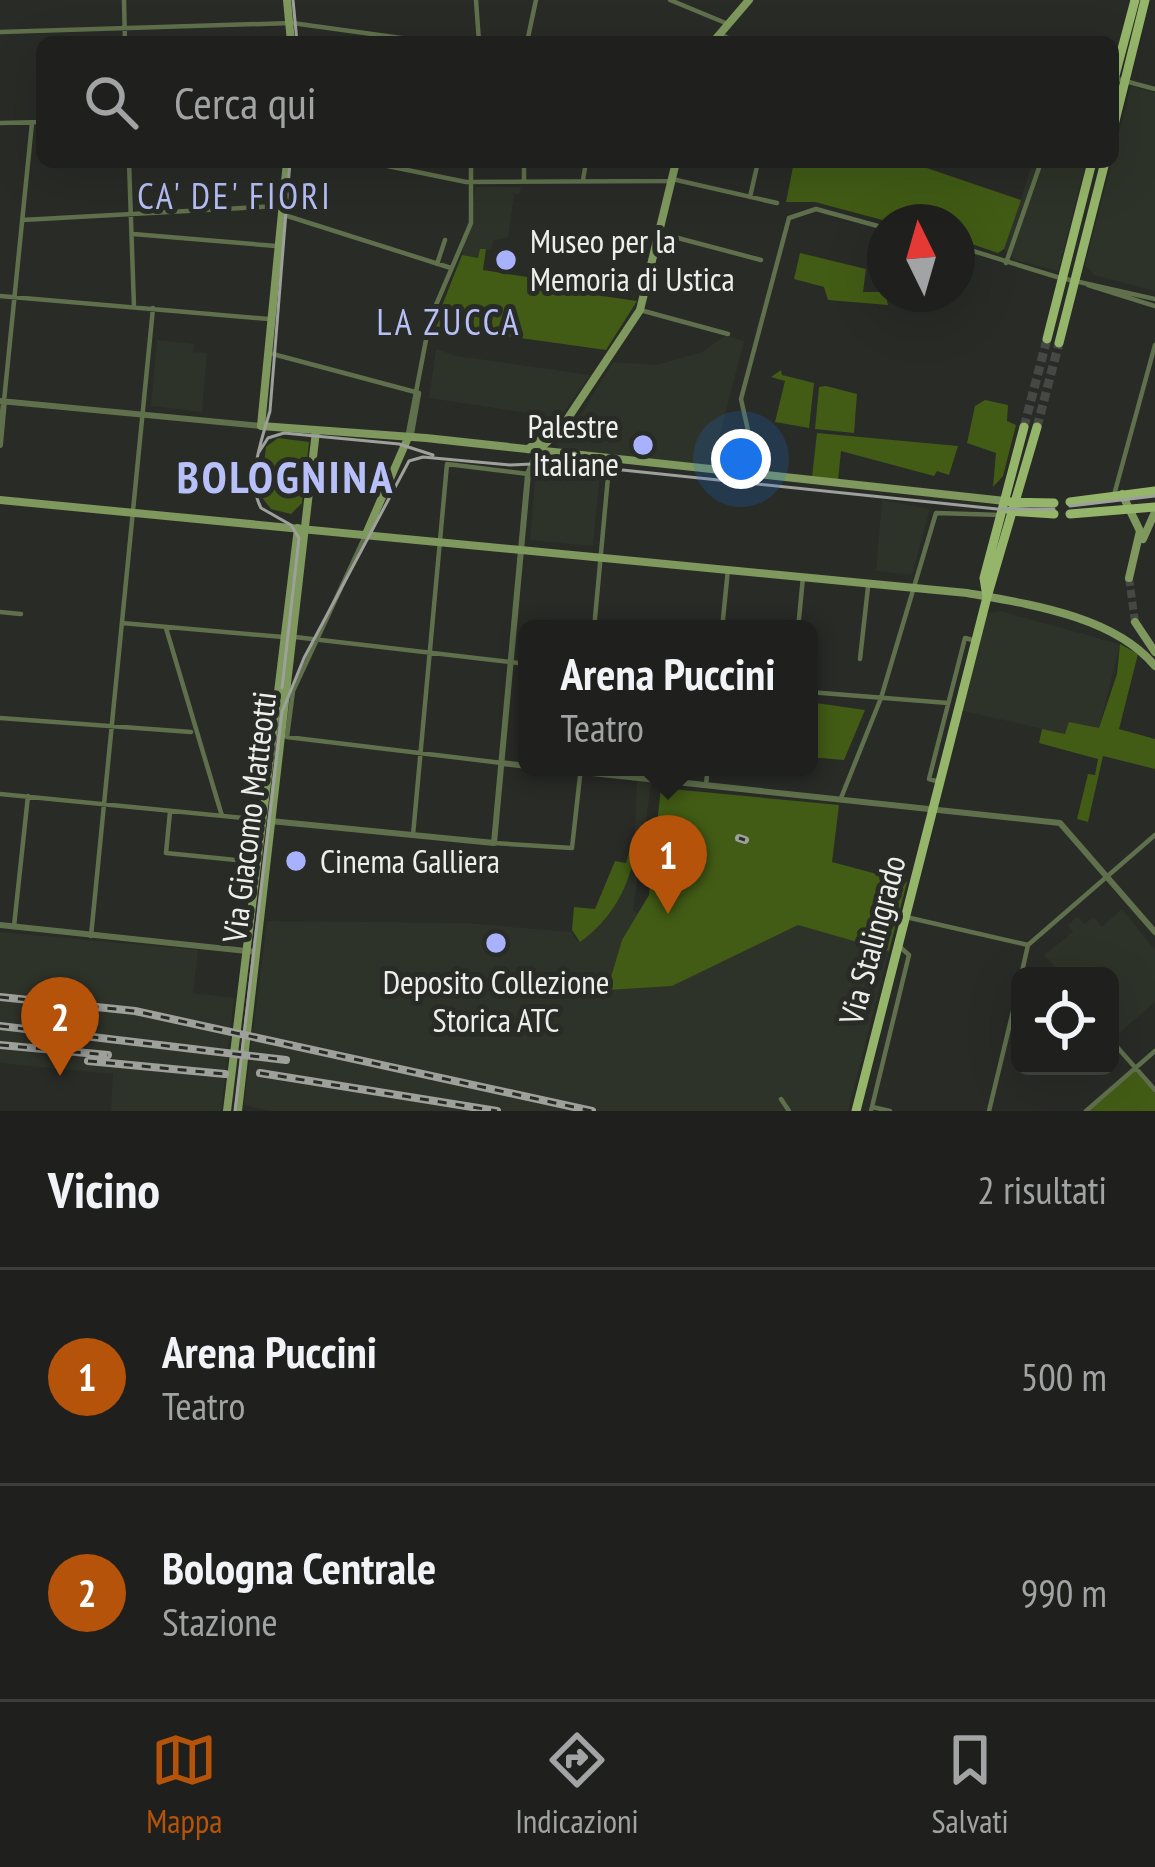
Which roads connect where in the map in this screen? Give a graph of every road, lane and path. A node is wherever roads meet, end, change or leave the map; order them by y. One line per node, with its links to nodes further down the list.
1 (124, 0): 11 (street)
2 (286, 0): 9 (main road)
3 (476, 0): 16 (street)
4 (536, 0): 17 (street)
5 (670, 0): 10 (street)
6 (749, 0): 10 (main road)
7 (1135, 0): 19 (main road)
8 (1145, 0): 20 (main road)
9 (289, 23): 11 (street); 14 (main road); 15 (street)
10 (728, 24): 18 (main road)
11 (124, 28): 12 (street); 13 (street)
12 (0, 32)
13 (125, 36)
14 (290, 36)
15 (385, 36)
16 (479, 36)
17 (528, 36)
18 (719, 36)
19 (1119, 76)
20 (1119, 78)
21 (1119, 81): 22 (street)
22 (1155, 88)
23 (0, 123): 24 (street)
24 (32, 123): 25 (street); 45 (street)
25 (36, 123)
26 (129, 168): 44 (street)
27 (286, 168): 43 (main road)
28 (399, 168): 40 (street)
29 (471, 168): 40 (street)
30 (524, 168): 38 (street)
31 (585, 168): 39 (street)
32 (675, 168): 37 (main road)
33 (757, 168): 41 (street)
34 (1040, 168): 53 (street)
35 (1091, 168): 56 (main road)
36 (1103, 168): 56 (main road)
37 (672, 180): 39 (street); 41 (street); 47 (main road)
38 (524, 181): 39 (street); 40 (street)
39 (583, 181)
40 (472, 182): 55 (street)
41 (750, 197): 42 (street)
42 (777, 203)
43 (282, 211): 44 (street); 50 (main road); 54 (street)
44 (131, 214): 45 (street); 48 (street)
45 (22, 220): 58 (street)
46 (867, 223): 83 (street)
47 (658, 233): 52 (street); 62 (main road)
48 (132, 234): 50 (street); 60 (street)
49 (445, 240): 54 (street)
50 (276, 246): 63 (main road)
51 (975, 252): 53 (street)
52 (761, 260)
53 (1006, 263): 56 (street)
54 (436, 264): 55 (street)
55 (451, 268): 69 (street)
56 (1068, 280): 59 (street); 65 (main road); 66 (main road)
57 (0, 296): 58 (street)
58 (14, 297): 60 (street); 70 (street)
59 (1155, 302)
60 (134, 307): 61 (street)
61 (153, 308): 63 (street); 71 (street)
62 (640, 310): 64 (street); 72 (main road)
63 (272, 319): 68 (main road)
64 (728, 334)
65 (1047, 339)
66 (1059, 343)
67 (1155, 346): 87 (street)
68 (269, 353): 69 (street); 73 (main road)
69 (419, 393): 78 (street)
70 (2, 401): 71 (street); 79 (street)
71 (142, 415): 73 (street); 92 (street)
72 (570, 416): 77 (main road); 80 (main road)
73 (261, 426): 76 (main road)
74 (1037, 427): 85 (main road, Via Stalingrado)
75 (1024, 428): 90 (main road, Via Stalingrado)
76 (316, 431): 78 (main road); 93 (main road, Via Giacomo Matteotti)
77 (554, 439): 80 (main road); 81 (main road)
78 (407, 440): 80 (main road); 94 (main road)
79 (0, 445)
80 (531, 451): 81 (main road); 82 (street)
81 (560, 457): 83 (main road)
82 (529, 469): 95 (street); 96 (street)
83 (757, 476): 90 (main road)
84 (608, 477): 97 (street)
85 (1022, 484): 90 (main road, Via Stalingrado); 90 (main road)
86 (1155, 491): 87 (main road)
87 (1118, 494): 89 (main road); 89 (main road)
88 (0, 500): 92 (main road)
89 (1133, 507): 91 (main road); 98 (main road)
90 (1009, 508): 103 (street); 104 (main road, Via Stalingrado)
91 (1155, 509): 98 (main road)
92 (133, 512): 93 (main road); 111 (street)
93 (302, 525): 94 (main road); 113 (main road, Via Giacomo Matteotti)
94 (366, 534): 95 (main road); 114 (street, Via Giacomo Matteotti)
95 (440, 541): 96 (main road); 117 (street)
96 (522, 550): 97 (main road); 119 (street)
97 (600, 557): 99 (main road); 107 (street)
98 (1132, 562): 101 (main road)
99 (728, 569): 100 (main road); 108 (street)
100 (802, 577): 102 (main road); 109 (street)
101 (1129, 578)
102 (868, 583): 103 (main road); 118 (street)
103 (916, 588): 104 (main road); 123 (street)
104 (987, 597): 115 (main road, Via Stalingrado); 116 (main road)
105 (0, 612): 106 (street)
106 (21, 614)
107 (595, 620)
108 (723, 620)
109 (799, 620)
110 (1135, 622): 116 (main road)
111 (122, 623): 112 (street); 126 (street)
112 (166, 628): 113 (street); 127 (street)
113 (290, 637): 114 (street); 143 (main road, Via Giacomo Matteotti)
114 (314, 639): 117 (street); 128 (street, Via Giacomo Matteotti)
115 (976, 640): 124 (street, Via Stalingrado); 134 (main road, Via Stalingrado)
116 (1150, 653): 121 (main road)
117 (430, 654): 119 (street); 128 (street)
118 (860, 659)
119 (511, 662): 120 (street); 129 (street)
120 (518, 663)
121 (1155, 666)
122 (818, 693): 123 (street)
123 (881, 698): 124 (street); 138 (street)
124 (948, 703): 134 (street, Via Stalingrado)
125 (0, 718): 126 (street)
126 (112, 729): 127 (street); 139 (street)
127 (194, 732): 142 (street)
128 (420, 755): 129 (street); 144 (street)
129 (502, 763): 130 (street); 146 (street)
130 (518, 765)
131 (580, 776): 146 (street)
132 (634, 776): 135 (street)
133 (707, 776): 135 (street)
134 (941, 782): 140 (main road, Via Stalingrado)
135 (706, 784): 138 (street)
136 (0, 794): 137 (street)
137 (28, 796): 139 (street); 153 (street)
138 (841, 797): 140 (street)
139 (105, 804): 141 (street); 155 (street)
140 (934, 808): 150 (street); 151 (main road, Via Stalingrado)
141 (170, 811): 142 (street); 149 (street, Via Giacomo Matteotti)
142 (222, 816): 143 (street)
143 (266, 821): 144 (street); 149 (main road, Via Giacomo Matteotti); 159 (main road, Via Giacomo Matteotti)
144 (412, 835): 146 (street)
145 (1155, 835): 147 (street)
146 (494, 843)
147 (1145, 844): 148 (street); 150 (street)
148 (1155, 848)
149 (257, 862): 158 (main road, Via Giacomo Matteotti)
150 (1108, 878): 154 (street); 156 (street)
151 (907, 917): 156 (street); 157 (main road, Via Stalingrado)
152 (0, 925): 153 (street)
153 (14, 926): 155 (street)
154 (1155, 932)
155 (92, 936): 158 (street)
156 (1028, 945): 160 (street)
157 (903, 949): 168 (main road, Via Stalingrado); 170 (street)
158 (245, 951): 159 (street); 161 (main road, Via Giacomo Matteotti)
159 (256, 952): 161 (main road, Via Giacomo Matteotti)
160 (1023, 967)
161 (247, 988): 169 (main road, Via Giacomo Matteotti)
162 (1011, 1020): 173 (street)
163 (1119, 1049): 165 (street)
164 (1155, 1052): 165 (street)
165 (1135, 1068): 166 (street); 174 (street)
166 (1155, 1090)
167 (781, 1099): 171 (street)
168 (858, 1105)
169 (233, 1108)
170 (871, 1109): 172 (street)
171 (789, 1111)
172 (890, 1111)
173 (989, 1111)
174 (1086, 1111)

